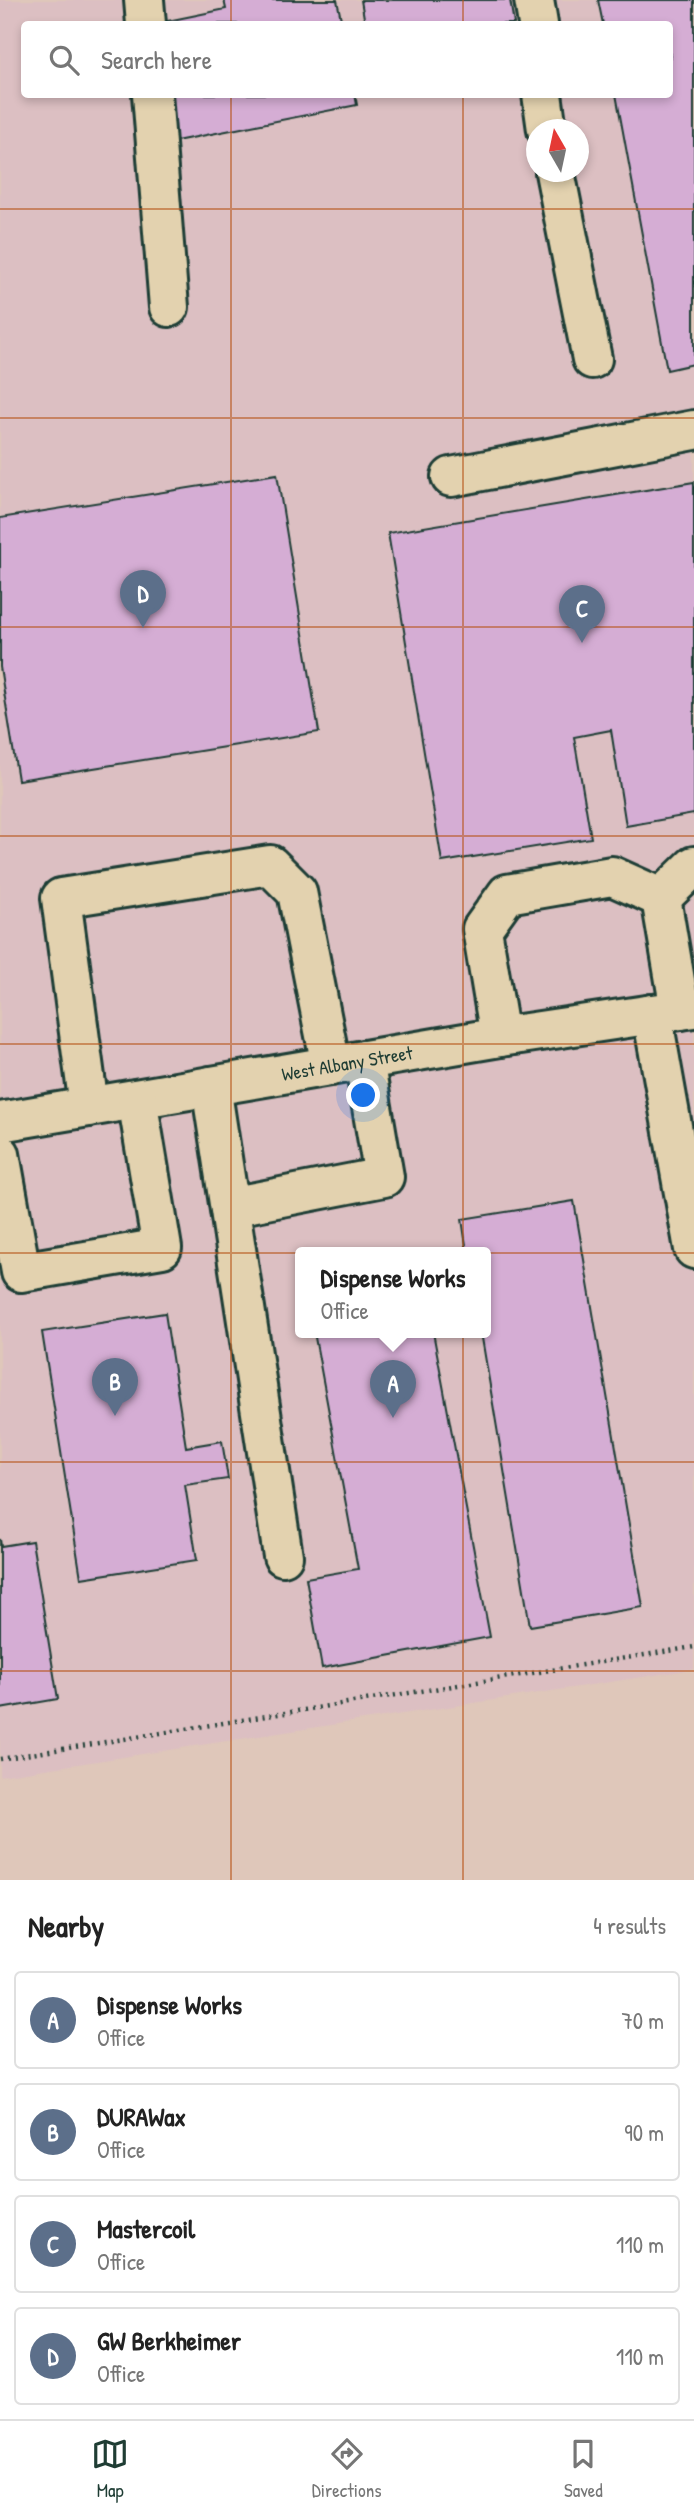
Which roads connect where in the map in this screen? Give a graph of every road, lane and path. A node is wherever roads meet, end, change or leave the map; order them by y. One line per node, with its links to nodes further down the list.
1 (144, 0): 3 (street)
2 (534, 0): 4 (street)
3 (146, 21)
4 (538, 21)
5 (152, 98): 9 (street)
6 (543, 98): 7 (street)
7 (545, 119)
8 (557, 182): 10 (street)
9 (169, 307)
10 (592, 359)
11 (694, 430): 12 (street)
12 (451, 477)
13 (694, 866): 14 (street)
14 (661, 898): 15 (street); 16 (street)
15 (675, 1011): 16 (street, West Albany Street); 24 (street)
16 (500, 1037): 17 (street, West Albany Street)
17 (347, 1063): 18 (street, West Albany Street); 20 (street); 23 (street)
18 (211, 1086): 19 (street, West Albany Street); 23 (street)
19 (137, 1099): 20 (street, West Albany Street); 22 (street)
20 (89, 1107): 21 (street, West Albany Street)
21 (0, 1122)
22 (0, 1154)
23 (230, 1207): 25 (street)
24 (694, 1249)
25 (283, 1556)
26 (694, 1647): 27 (path)
27 (0, 1759)

